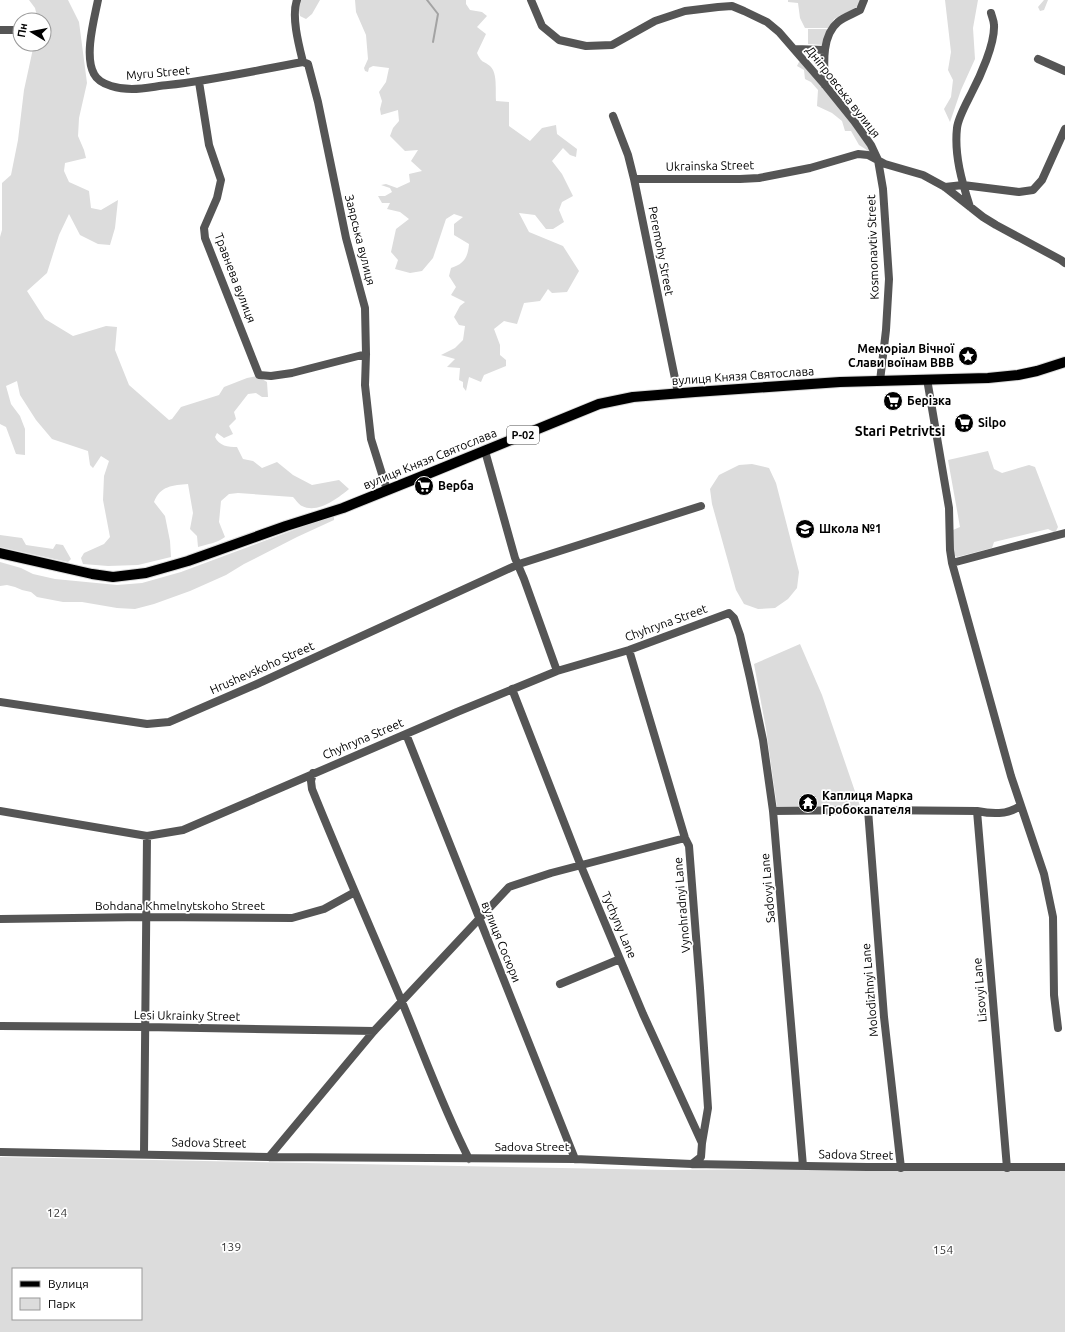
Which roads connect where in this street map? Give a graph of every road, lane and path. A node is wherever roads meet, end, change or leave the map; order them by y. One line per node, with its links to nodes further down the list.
1 (98, 0): 14 (street, Myru Street)
2 (297, 0): 12 (street, Заярська вулиця)
3 (531, 0): 5 (street)
4 (864, 0): 10 (street)
5 (731, 3): 9 (street, Дніпровська вулиця)
6 (991, 13): 20 (street)
7 (0, 30): 8 (street)
8 (12, 30)
9 (795, 50): 10 (street); 15 (street, Дніпровська вулиця)
10 (824, 50): 15 (street)
11 (1038, 59): 13 (street)
12 (303, 62): 14 (street, Myru Street); 24 (street, Заярська вулиця)
13 (1065, 71)
14 (199, 82): 24 (street, Травнева вулиця)
15 (826, 85): 18 (street, Дніпровська вулиця)
16 (613, 116): 19 (street, Peremohy Street)
17 (1065, 129): 20 (street)
18 (878, 160): 19 (street, Ukrainska Street); 21 (street); 27 (street, Kosmonavtiv Street)
19 (634, 179): 28 (street, Peremohy Street)
20 (963, 185): 21 (street); 22 (street)
21 (945, 187): 22 (street)
22 (970, 207): 23 (street)
23 (1065, 263)
24 (366, 354): 30 (street, Заярська вулиця)
25 (1065, 362): 26 (main road, вулиця Князя Святослава / Р-02)
26 (927, 379): 27 (main road, вулиця Князя Святослава / Р-02); 34 (street)
27 (880, 381): 28 (main road, вулиця Князя Святослава / Р-02)
28 (678, 393): 29 (main road, вулиця Князя Святослава / Р-02)
29 (485, 451): 30 (main road, вулиця Князя Святослава / Р-02); 35 (street)
30 (387, 490): 33 (main road, вулиця Князя Святослава / Р-02)
31 (701, 506): 35 (street, Hrushevskoho Street)
32 (1065, 533): 34 (street)
33 (0, 553)
34 (952, 563): 43 (street)
35 (519, 564): 38 (street); 40 (street, Hrushevskoho Street)
36 (729, 613): 37 (street, Chyhryna Street); 46 (street, Sadovyi Lane)
37 (628, 650): 38 (street, Chyhryna Street); 49 (street, Vynohradnyi Lane)
38 (557, 671): 39 (street, Chyhryna Street)
39 (512, 690): 41 (street, Chyhryna Street); 50 (street, Tychyny Lane)
40 (0, 702)
41 (406, 734): 42 (street, Chyhryna Street); 54 (street, вулиця Сосюри)
42 (313, 773): 48 (street, Chyhryna Street); 51 (street)
43 (1020, 806): 47 (street); 60 (street)
44 (868, 810): 46 (street); 47 (street); 71 (street, Molodizhnyi Lane)
45 (0, 811): 48 (street, Chyhryna Street)
46 (773, 811): 69 (street, Sadovyi Lane)
47 (977, 811): 72 (street, Lisovyi Lane)
48 (147, 836): 52 (street)
49 (685, 838): 50 (street); 62 (street, Vynohradnyi Lane)
50 (580, 866): 54 (street); 55 (street, Tychyny Lane)
51 (355, 892): 52 (street, Bohdana Khmelnytskoho Street); 57 (street)
52 (146, 917): 53 (street, Bohdana Khmelnytskoho Street); 59 (street)
53 (0, 919)
54 (479, 920): 57 (street); 67 (street, вулиця Сосюри)
55 (620, 959): 56 (street); 62 (street, Tychyny Lane)
56 (560, 984)
57 (402, 1001): 61 (street); 66 (street)
58 (0, 1026): 59 (street, Lesi Ukrainky Street)
59 (145, 1027): 61 (street, Lesi Ukrainky Street); 64 (street)
60 (1058, 1028)
61 (374, 1031): 65 (street)
62 (702, 1143): 68 (street)
63 (0, 1152): 64 (street, Sadova Street)
64 (144, 1154): 65 (street, Sadova Street)
65 (269, 1157): 66 (street, Sadova Street)
66 (469, 1159): 67 (street, Sadova Street)
67 (575, 1159): 68 (street, Sadova Street)
68 (692, 1164): 69 (street, Sadova Street)
69 (803, 1166): 71 (street, Sadova Street)
70 (1065, 1167): 72 (street, Sadova Street)
71 (901, 1168): 72 (street, Sadova Street)
72 (1006, 1168)

